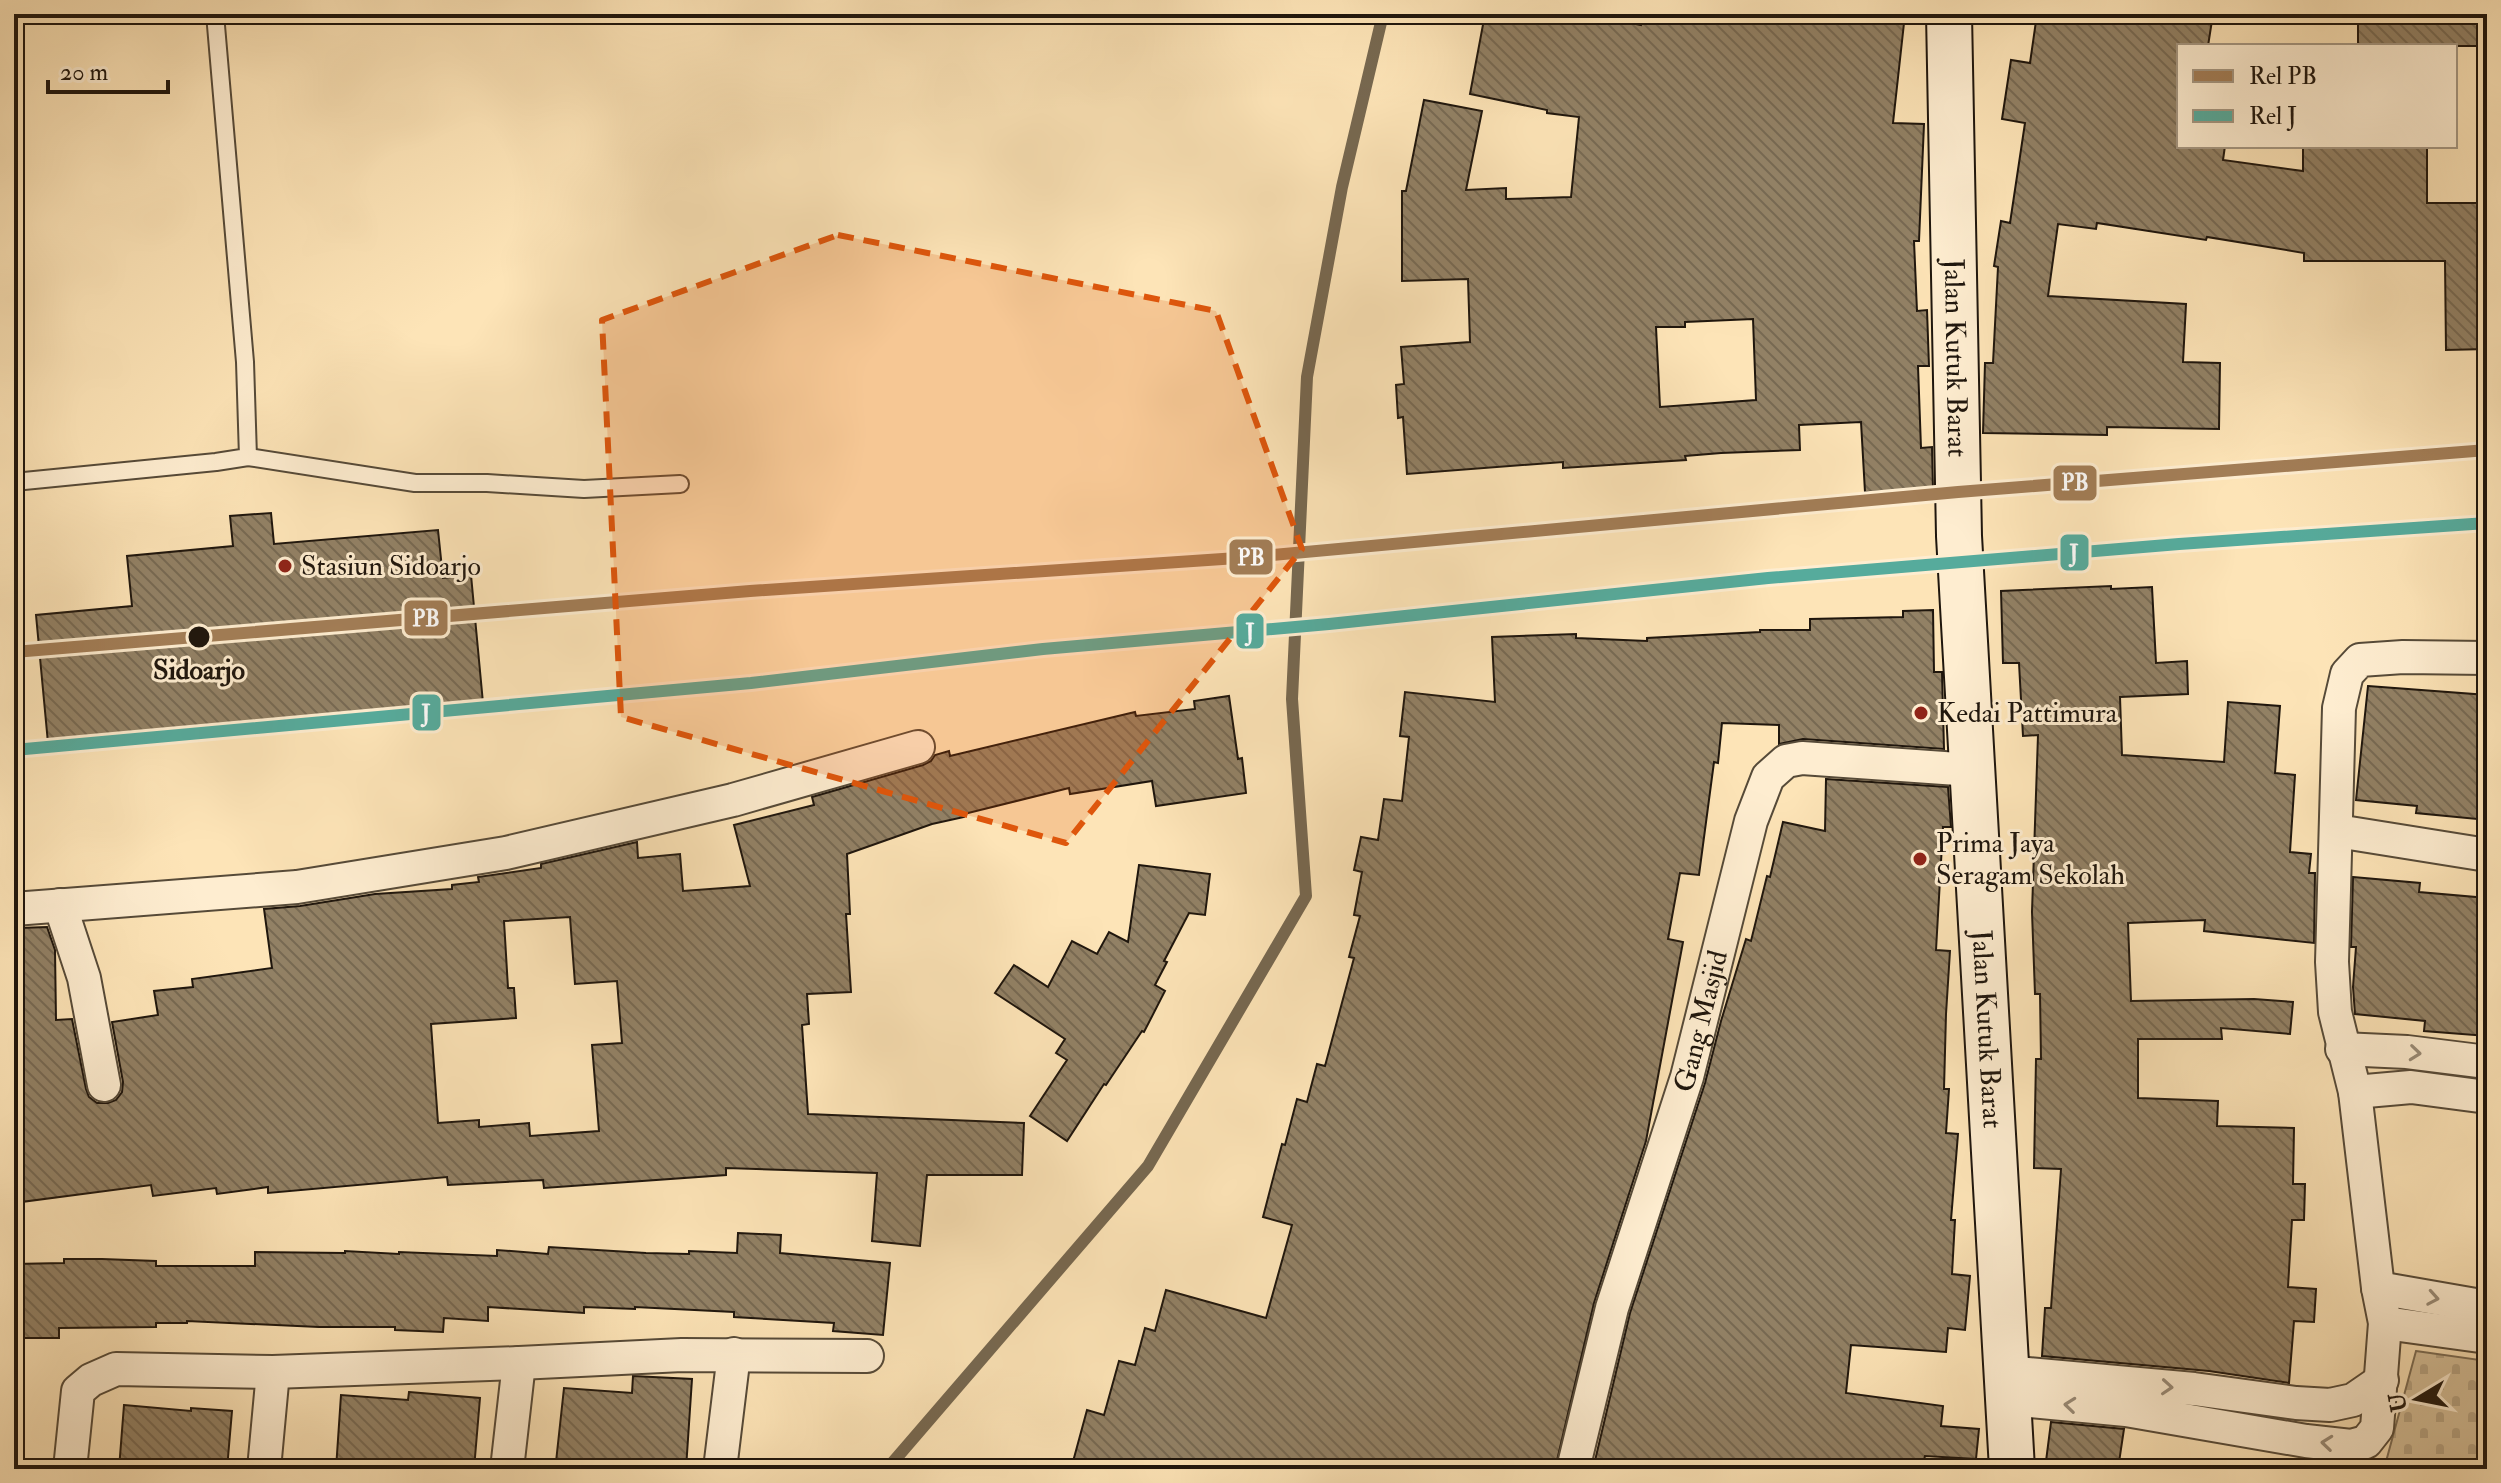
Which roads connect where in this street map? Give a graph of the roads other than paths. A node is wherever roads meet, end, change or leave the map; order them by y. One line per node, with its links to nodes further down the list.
1 (215, 14): 3 (lane)
2 (1949, 14): 8 (street, Jalan Kutuk Barat)
3 (248, 457): 4 (lane); 5 (lane)
4 (14, 482)
5 (680, 484)
6 (2487, 658): 9 (street)
7 (918, 747): 11 (street)
8 (1972, 770): 27 (street, Jalan Kutuk Barat); 32 (street, Gang Masjid)
9 (2337, 831): 10 (street); 13 (street)
10 (2487, 855)
11 (60, 905): 12 (street); 15 (street)
12 (14, 909)
13 (2342, 1049): 14 (street, one-way to 14); 16 (street)
14 (2487, 1062)
15 (104, 1085)
16 (2355, 1092): 17 (street); 18 (street)
17 (2487, 1097)
18 (2378, 1288): 19 (street, one-way to 19); 20 (street)
19 (2487, 1307)
20 (2385, 1323): 21 (street); 26 (street)
21 (2487, 1337)
22 (734, 1354): 23 (street); 24 (street); 31 (street)
23 (867, 1356)
24 (519, 1363): 25 (street); 30 (street)
25 (273, 1372): 28 (street); 29 (street)
26 (2382, 1380): 27 (street, one-way to 26); 27 (street, one-way to 27)
27 (2007, 1386): 33 (street, Jalan Kutuk Barat)
28 (70, 1469)
29 (264, 1469)
30 (507, 1469)
31 (720, 1469)
32 (1573, 1469)
33 (2012, 1469)

